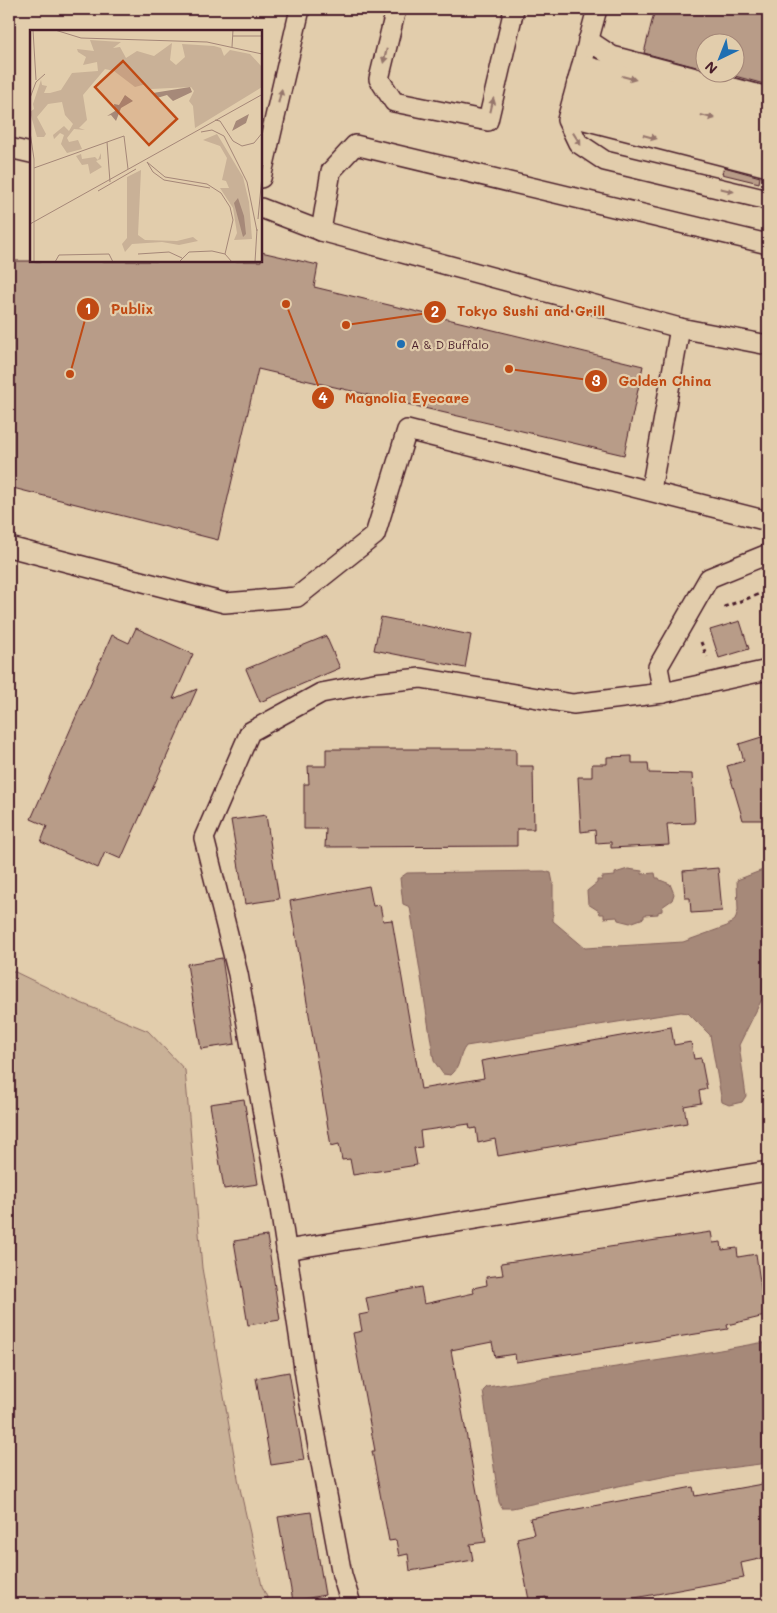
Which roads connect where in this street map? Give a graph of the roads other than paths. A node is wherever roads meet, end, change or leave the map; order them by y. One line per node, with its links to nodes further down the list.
1 (300, 9): 14 (lane, one-way to 1)
2 (396, 9): 3 (lane, one-way to 3)
3 (514, 9)
4 (597, 9): 5 (lane)
5 (588, 40): 6 (lane); 7 (lane)
6 (575, 90): 8 (lane, one-way to 8); 9 (lane, one-way to 9); 11 (lane); 13 (lane, one-way to 13); 15 (lane, one-way to 15)
7 (768, 98)
8 (768, 116)
9 (768, 132)
10 (9, 148): 12 (lane)
11 (768, 150)
12 (30, 153)
13 (768, 167)
14 (262, 174)
15 (768, 200)
16 (262, 208): 17 (lane)
17 (321, 231): 18 (lane); 19 (lane)
18 (768, 244)
19 (680, 328): 20 (lane); 21 (lane)
20 (768, 345)
21 (651, 490): 22 (lane); 23 (lane)
22 (768, 521)
23 (9, 547)
24 (768, 554): 26 (lane)
25 (768, 670): 26 (lane)
26 (663, 693): 28 (lane)
27 (768, 1171): 28 (lane)
28 (286, 1250): 29 (lane)
29 (351, 1604)

